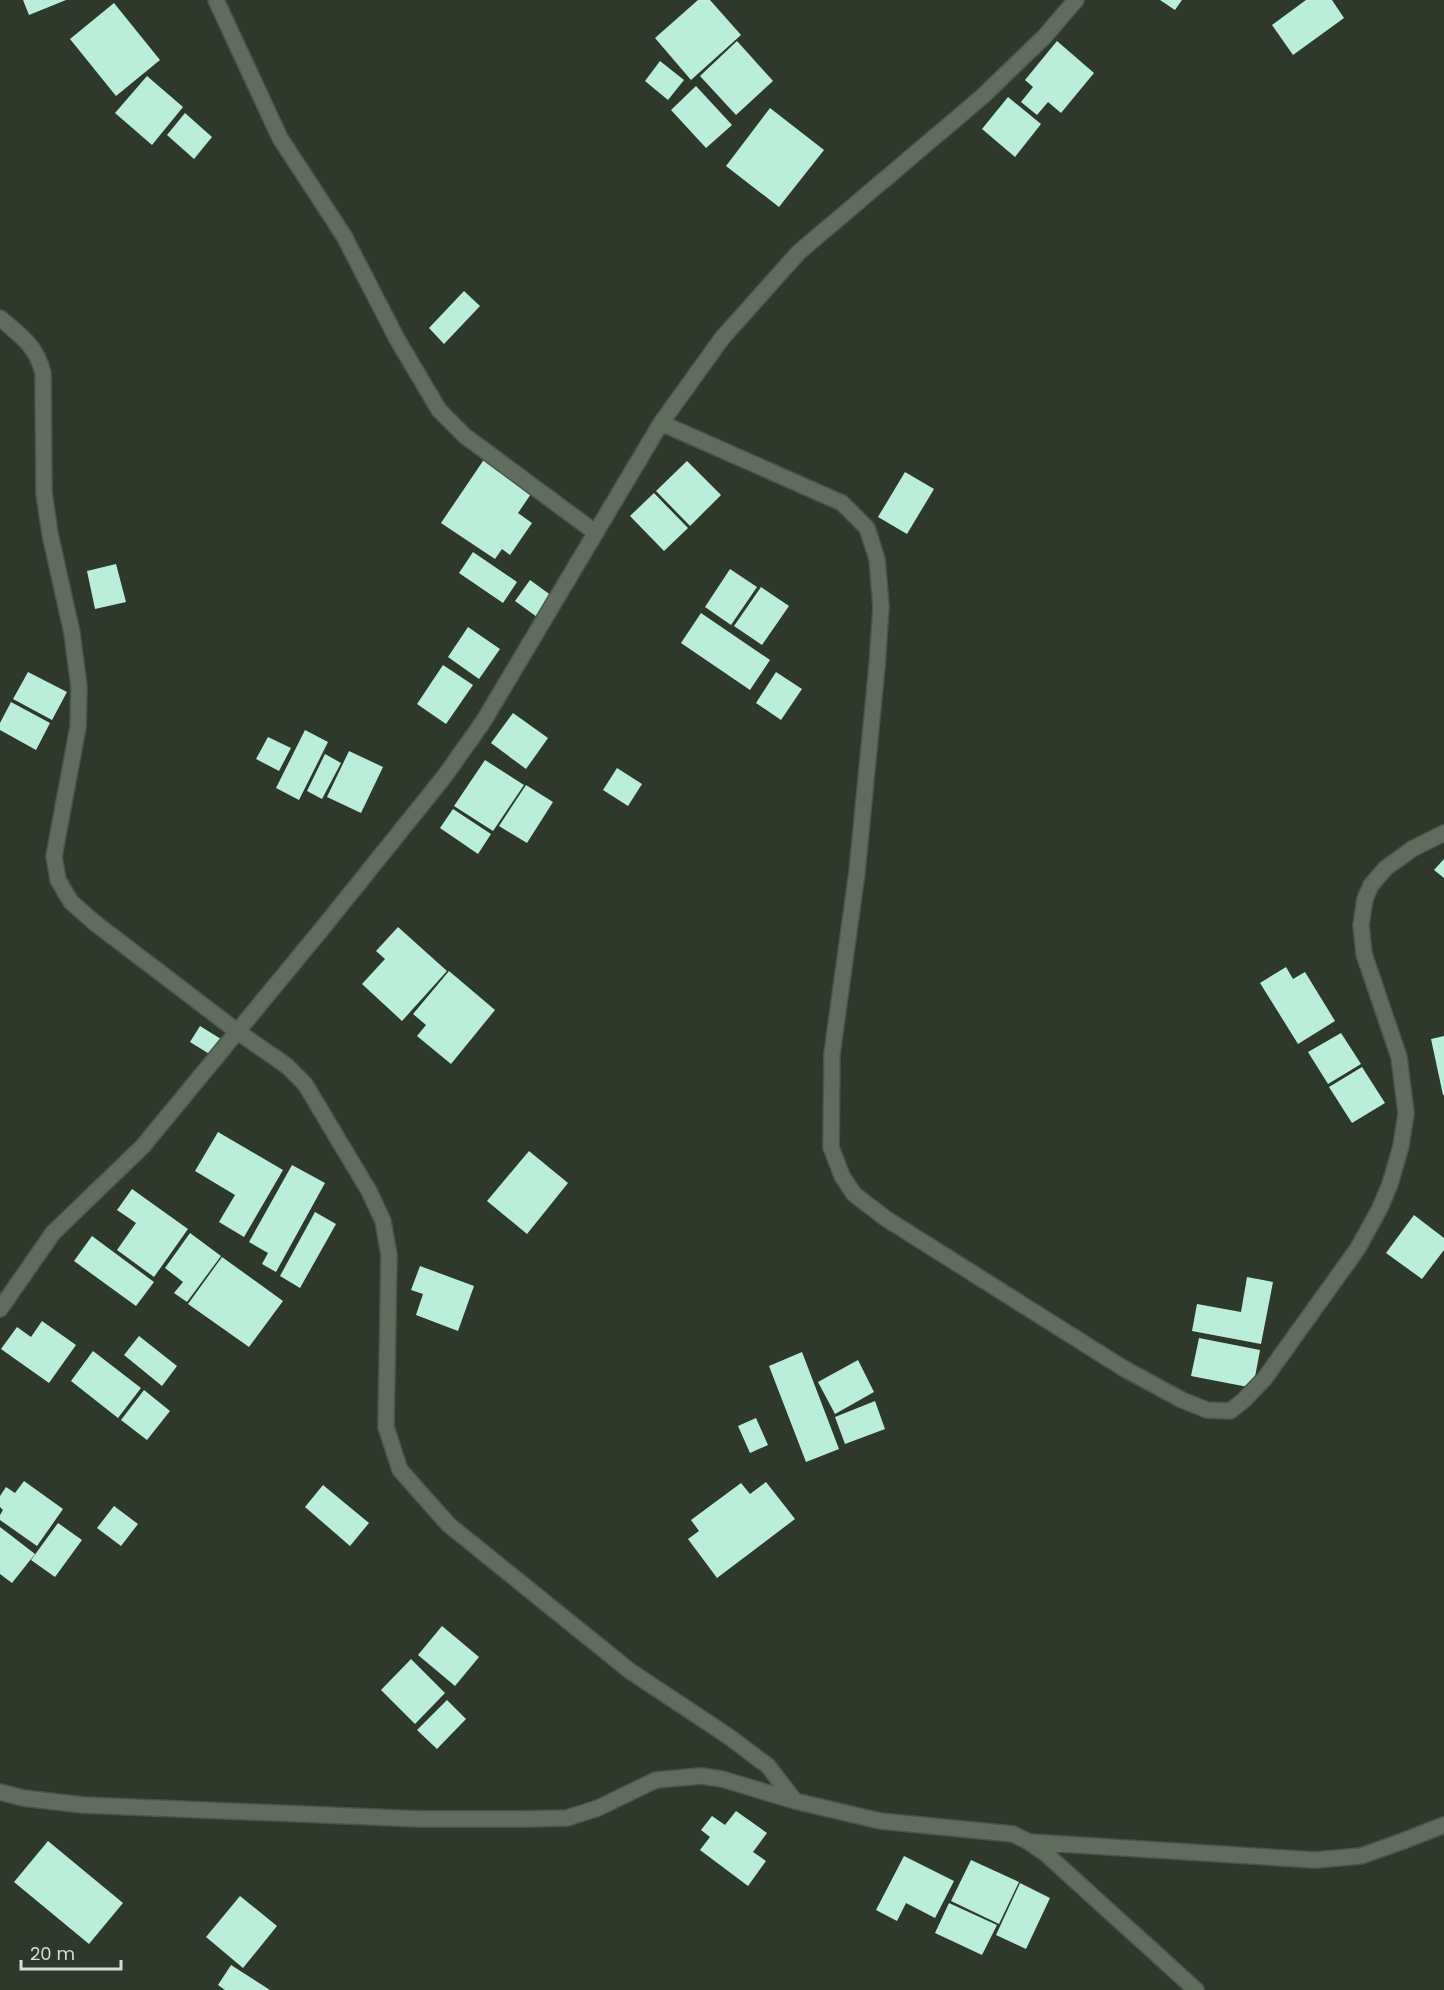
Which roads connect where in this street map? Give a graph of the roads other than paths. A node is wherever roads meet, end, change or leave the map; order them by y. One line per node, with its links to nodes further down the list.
1 (216, 0): 5 (street)
2 (1076, 0): 4 (street)
3 (0, 318): 7 (street)
4 (661, 423): 5 (street); 6 (street)
5 (596, 533): 7 (street)
6 (1444, 833)
7 (238, 1032): 8 (street); 10 (street)
8 (0, 1309)
9 (0, 1792): 10 (street)
10 (795, 1801): 12 (street)
11 (1444, 1825): 12 (street)
12 (1029, 1842): 13 (street)
13 (1196, 1990)

